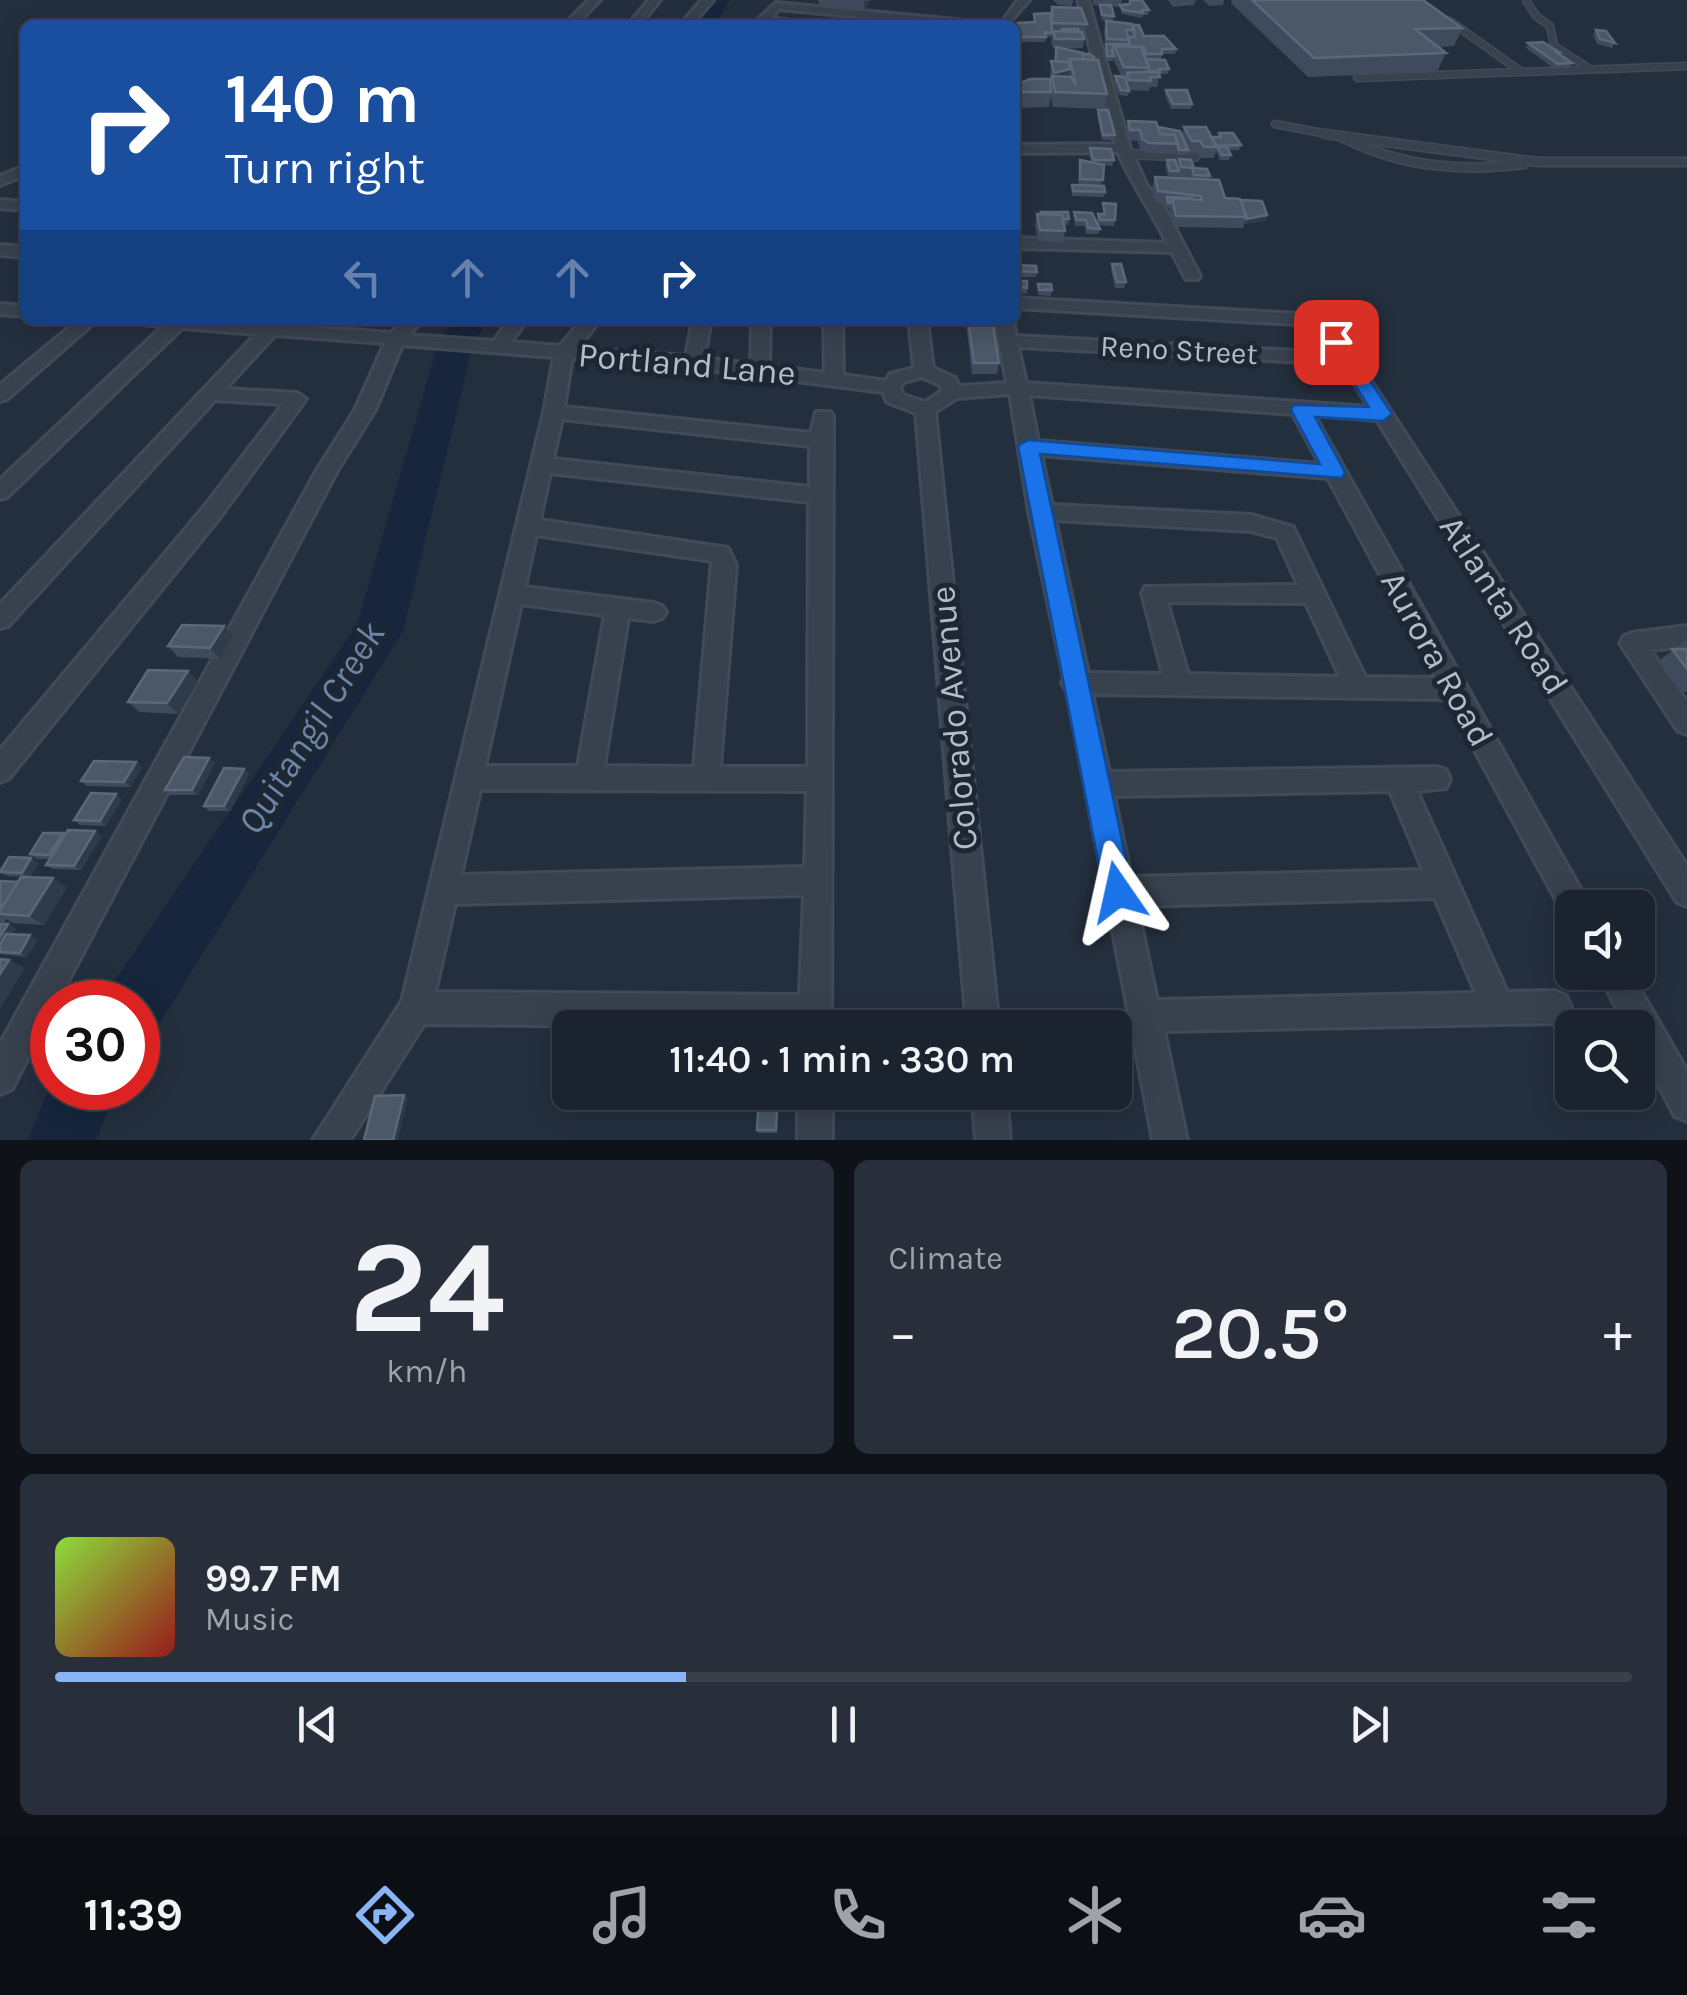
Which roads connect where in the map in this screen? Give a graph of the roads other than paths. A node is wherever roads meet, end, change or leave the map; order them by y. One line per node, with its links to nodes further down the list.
1 (595, 0): 8 (street)
2 (655, 0): 9 (street)
3 (708, 0): 10 (street)
4 (1024, 0): 7 (street)
5 (1083, 0): 21 (street)
6 (1526, 0): 15 (lane)
7 (1009, 16)
8 (575, 20)
9 (638, 20)
10 (690, 20)
11 (762, 20): 12 (street)
12 (906, 20)
13 (1449, 20): 16 (lane)
14 (1687, 66): 15 (lane)
15 (1590, 69): 16 (lane)
16 (1520, 71): 17 (lane)
17 (1357, 78)
18 (1275, 124): 19 (lane)
19 (1343, 138): 23 (lane); 23 (lane)
20 (1020, 149): 21 (street)
21 (1125, 151): 22 (lane); 26 (street)
22 (1194, 156)
23 (1538, 162): 24 (lane)
24 (1687, 162)
25 (1020, 244): 26 (street)
26 (1180, 248): 27 (street)
27 (1192, 276)
28 (1020, 302): 43 (street, Atlanta Road)
29 (82, 325): 52 (street)
30 (174, 325): 62 (street)
31 (273, 325): 39 (street, Portland Lane); 51 (street)
32 (513, 325): 41 (street)
33 (586, 325): 42 (street)
34 (701, 325): 44 (street)
35 (761, 325): 45 (street)
36 (833, 325): 47 (street)
37 (919, 325): 46 (street)
38 (1005, 325): 40 (street)
39 (407, 334): 41 (street, Portland Lane); 99 (street)
40 (1010, 341): 43 (street, Reno Street); 49 (street)
41 (490, 348): 42 (street, Portland Lane)
42 (564, 353): 44 (street, Portland Lane); 55 (street)
43 (1348, 360): 56 (street, Atlanta Road)
44 (694, 362): 45 (street, Portland Lane)
45 (760, 370): 47 (street, Portland Lane)
46 (924, 370): 48 (street); 50 (street)
47 (834, 379): 48 (street, Portland Lane)
48 (891, 387): 53 (street)
49 (1018, 388): 50 (street); 54 (street); 59 (street)
50 (952, 392): 53 (street)
51 (207, 394): 70 (street); 77 (street)
52 (0, 396)
53 (924, 409): 96 (street, Colorado Avenue)
54 (1301, 410): 56 (street); 61 (street, Aurora Road)
55 (554, 412): 58 (street); 60 (street)
56 (1383, 414): 90 (street, Atlanta Road)
57 (824, 416): 58 (street)
58 (820, 442): 63 (street)
59 (1028, 446): 61 (street); 64 (street)
60 (542, 466): 63 (street); 65 (street)
61 (1335, 472): 75 (street, Aurora Road)
62 (0, 492)
63 (820, 496): 81 (street)
64 (1040, 512): 67 (street); 72 (street)
65 (528, 526): 66 (street); 80 (street)
66 (512, 594): 68 (street); 79 (street)
67 (1314, 594): 73 (street); 74 (street)
68 (618, 607): 69 (street); 78 (street)
69 (654, 612)
70 (0, 619)
71 (1687, 636): 76 (street)
72 (1074, 683): 73 (street); 84 (street)
73 (1178, 684): 74 (street)
74 (1357, 687): 75 (street)
75 (1453, 690): 88 (street, Aurora Road)
76 (1687, 724)
77 (0, 770)
78 (589, 777): 79 (street); 80 (street)
79 (469, 778): 87 (street)
80 (706, 778): 81 (street)
81 (821, 778): 85 (street)
82 (1398, 779): 83 (street); 84 (street); 86 (street)
83 (1437, 779)
84 (1097, 784): 89 (street)
85 (818, 881): 87 (street); 95 (street)
86 (1443, 884): 89 (street); 93 (street)
87 (444, 890): 92 (street)
88 (1566, 890)
89 (1118, 892): 98 (street)
90 (1687, 892)
91 (1623, 990): 100 (street)
92 (416, 1008): 97 (street); 103 (street)
93 (1498, 1008): 94 (street); 98 (street)
94 (1554, 1008)
95 (815, 1010)
96 (981, 1010)
97 (552, 1012)
98 (1144, 1016): 106 (street)
99 (0, 1077)
100 (1687, 1104)
101 (815, 1110): 104 (street)
102 (990, 1110): 105 (street)
103 (330, 1140)
104 (814, 1140)
105 (993, 1140)
106 (1170, 1140)

